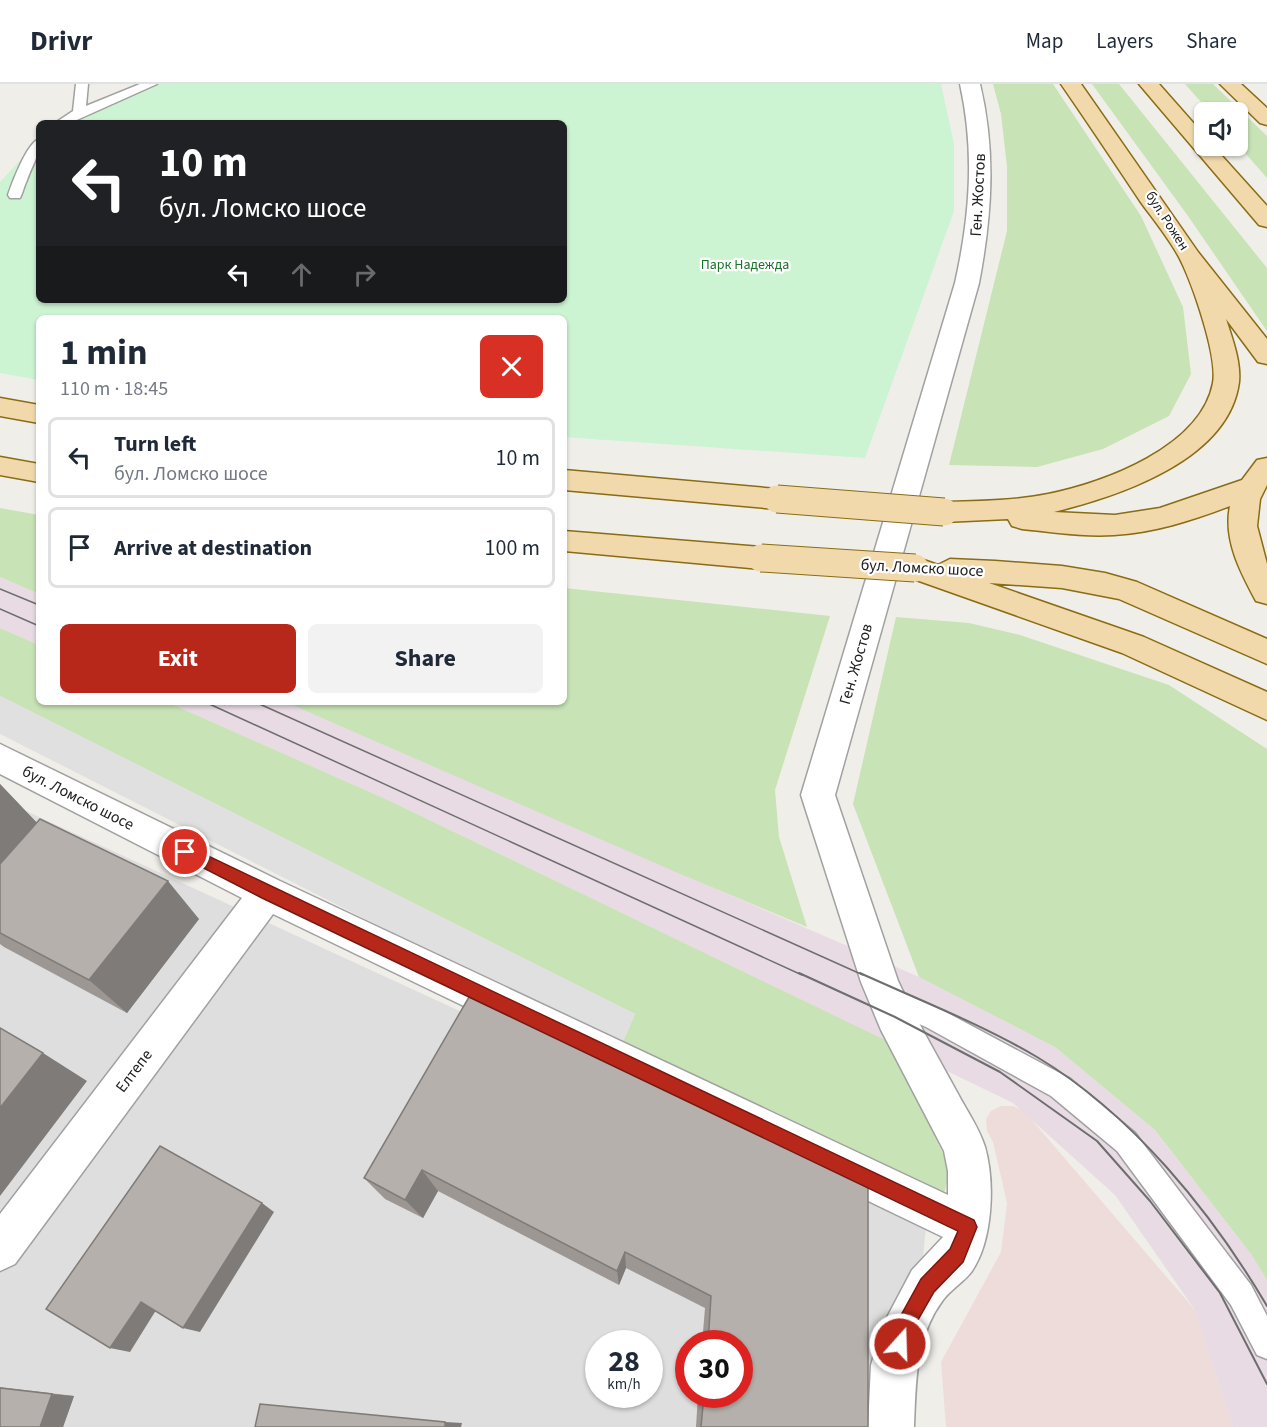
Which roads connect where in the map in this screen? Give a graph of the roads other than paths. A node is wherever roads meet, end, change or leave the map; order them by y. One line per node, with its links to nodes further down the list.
1 (82, 84): 7 (lane)
2 (151, 84): 7 (lane)
3 (970, 84): 29 (street, Ген. Жостов)
4 (1071, 84): 13 (main road, бул. Рожен)
5 (1149, 84): 12 (main road)
6 (1230, 84): 8 (main road)
7 (79, 113): 9 (lane)
8 (1267, 119)
9 (66, 120)
10 (36, 149): 11 (lane)
11 (15, 195)
12 (1267, 220)
13 (1190, 257): 14 (main road, бул. Рожен); 21 (main road)
14 (1267, 356)
15 (0, 407): 16 (main road)
16 (36, 413)
17 (0, 466): 18 (main road)
18 (36, 472)
19 (1259, 477): 21 (main road); 24 (main road)
20 (567, 480): 21 (main road, bridge)
21 (944, 512)
22 (567, 541): 23 (main road, бул. Ломско шосе, bridge)
23 (915, 568): 25 (main road, бул. Ломско шосе); 26 (main road)
24 (1267, 593)
25 (1267, 652)
26 (1267, 707)
27 (0, 758): 28 (street, бул. Ломско шосе)
28 (267, 893): 30 (street, бул. Ломско шосе); 31 (street, Елтепе)
29 (887, 998): 30 (street, Ген. Жостов); 32 (lane)
30 (968, 1227): 33 (street, Ген. Жостов)
31 (0, 1249)
32 (1267, 1345)
33 (891, 1427)

